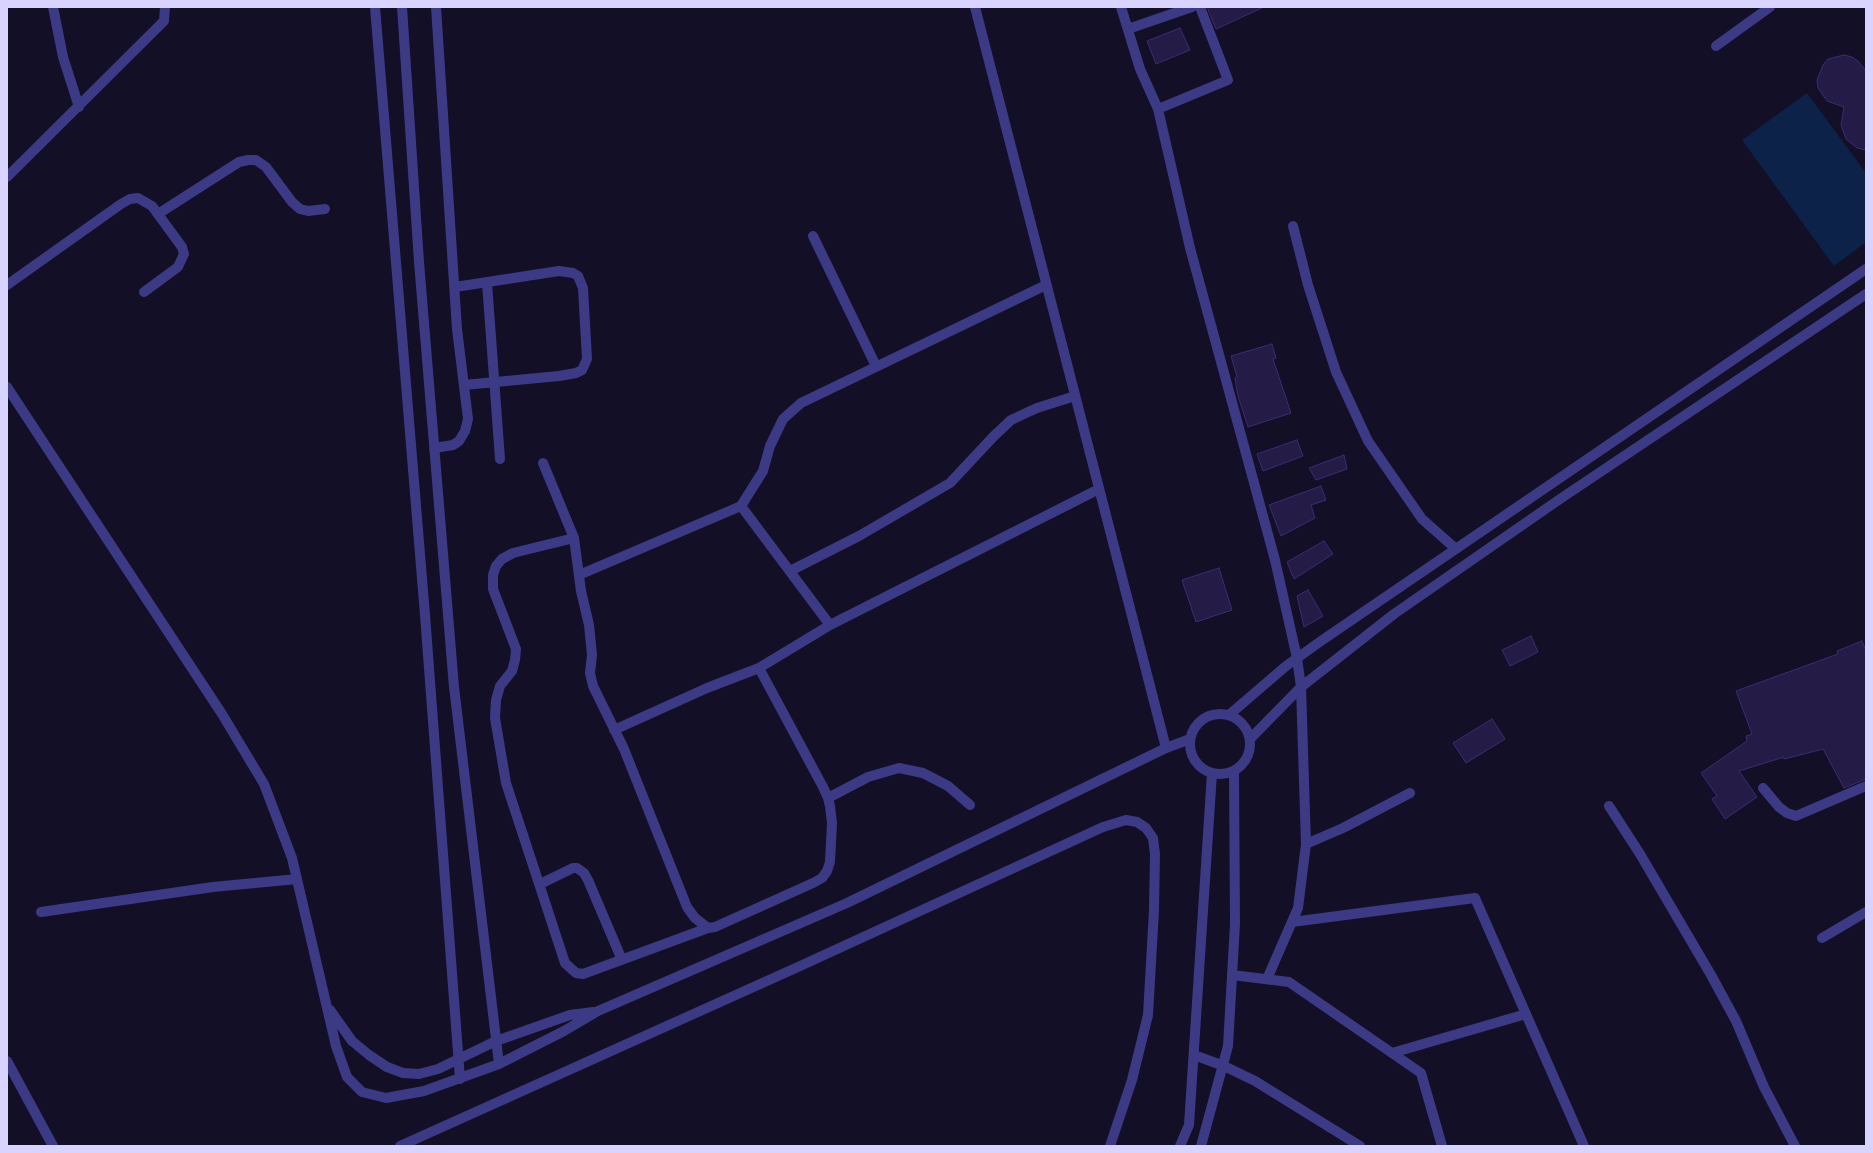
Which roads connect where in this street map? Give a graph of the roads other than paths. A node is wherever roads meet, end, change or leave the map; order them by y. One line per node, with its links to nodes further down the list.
1 (53, 7): 13 (street)
2 (165, 7): 13 (street)
3 (375, 7): 75 (street)
4 (402, 7): 32 (street)
5 (436, 7): 24 (street)
6 (975, 7): 22 (street)
7 (1122, 7): 11 (street)
8 (1192, 7): 11 (street)
9 (1200, 7): 14 (street)
10 (1770, 7): 12 (street)
11 (1128, 29): 14 (street)
12 (1716, 46)
13 (79, 107): 15 (street)
14 (1158, 109): 42 (street)
15 (7, 177)
16 (325, 209): 17 (street)
17 (158, 214): 23 (street); 25 (street)
18 (1293, 226): 38 (street)
19 (814, 236): 27 (street)
20 (1866, 269): 38 (street)
21 (487, 283): 24 (street); 28 (street); 28 (street)
22 (1046, 284): 27 (street); 31 (street)
23 (7, 285)
24 (455, 287): 29 (street)
25 (144, 292)
26 (1866, 294): 44 (street)
27 (876, 366): 36 (street)
28 (493, 381): 29 (street); 33 (street)
29 (464, 385): 32 (street)
30 (7, 387): 59 (street)
31 (1075, 396): 35 (street); 39 (street)
32 (434, 448): 72 (street)
33 (500, 459)
34 (544, 463): 37 (street)
35 (1099, 489): 41 (street); 49 (street)
36 (741, 506): 39 (street); 40 (street)
37 (574, 538): 40 (street); 60 (street)
38 (1456, 549): 42 (street)
39 (790, 571): 41 (street)
40 (578, 575): 46 (street)
41 (830, 625): 43 (street)
42 (1297, 658): 44 (street); 45 (street)
43 (759, 668): 46 (street); 55 (street)
44 (1301, 687): 48 (street); 58 (street)
45 (1229, 715): 47 (street); 48 (street)
46 (614, 730): 64 (street)
47 (1190, 739): 49 (street); 51 (street)
48 (1250, 739): 50 (street)
49 (1166, 748): 70 (street)
50 (1234, 771): 51 (street); 67 (street)
51 (1212, 773): 74 (street)
52 (1866, 786): 53 (street)
53 (1763, 788)
54 (1410, 793): 58 (street)
55 (828, 798): 56 (street); 64 (street)
56 (970, 804)
57 (1609, 806): 88 (street)
58 (1306, 844): 63 (street)
59 (297, 879): 61 (street); 69 (street)
60 (540, 884): 66 (street); 66 (street)
61 (41, 912)
62 (1866, 912): 65 (street)
63 (1292, 922): 68 (street); 71 (street)
64 (708, 928): 66 (street)
65 (1822, 938)
66 (622, 960)
67 (1232, 974): 68 (street); 78 (street)
68 (1267, 979): 73 (street)
69 (327, 1005): 75 (street); 79 (street)
70 (598, 1011): 72 (street); 77 (street)
71 (1526, 1014): 73 (street); 87 (street)
72 (496, 1041): 75 (street); 77 (street)
73 (1392, 1053): 86 (street)
74 (1194, 1056): 78 (street); 83 (street)
75 (459, 1060): 79 (street)
76 (7, 1061): 80 (street)
77 (499, 1064): 79 (street)
78 (1224, 1066): 84 (street); 85 (street)
79 (460, 1079)
80 (53, 1146)
81 (400, 1146): 82 (street)
82 (1110, 1146)
83 (1180, 1146)
84 (1201, 1146)
85 (1360, 1146)
86 (1442, 1146)
87 (1584, 1146)
88 (1795, 1146)

